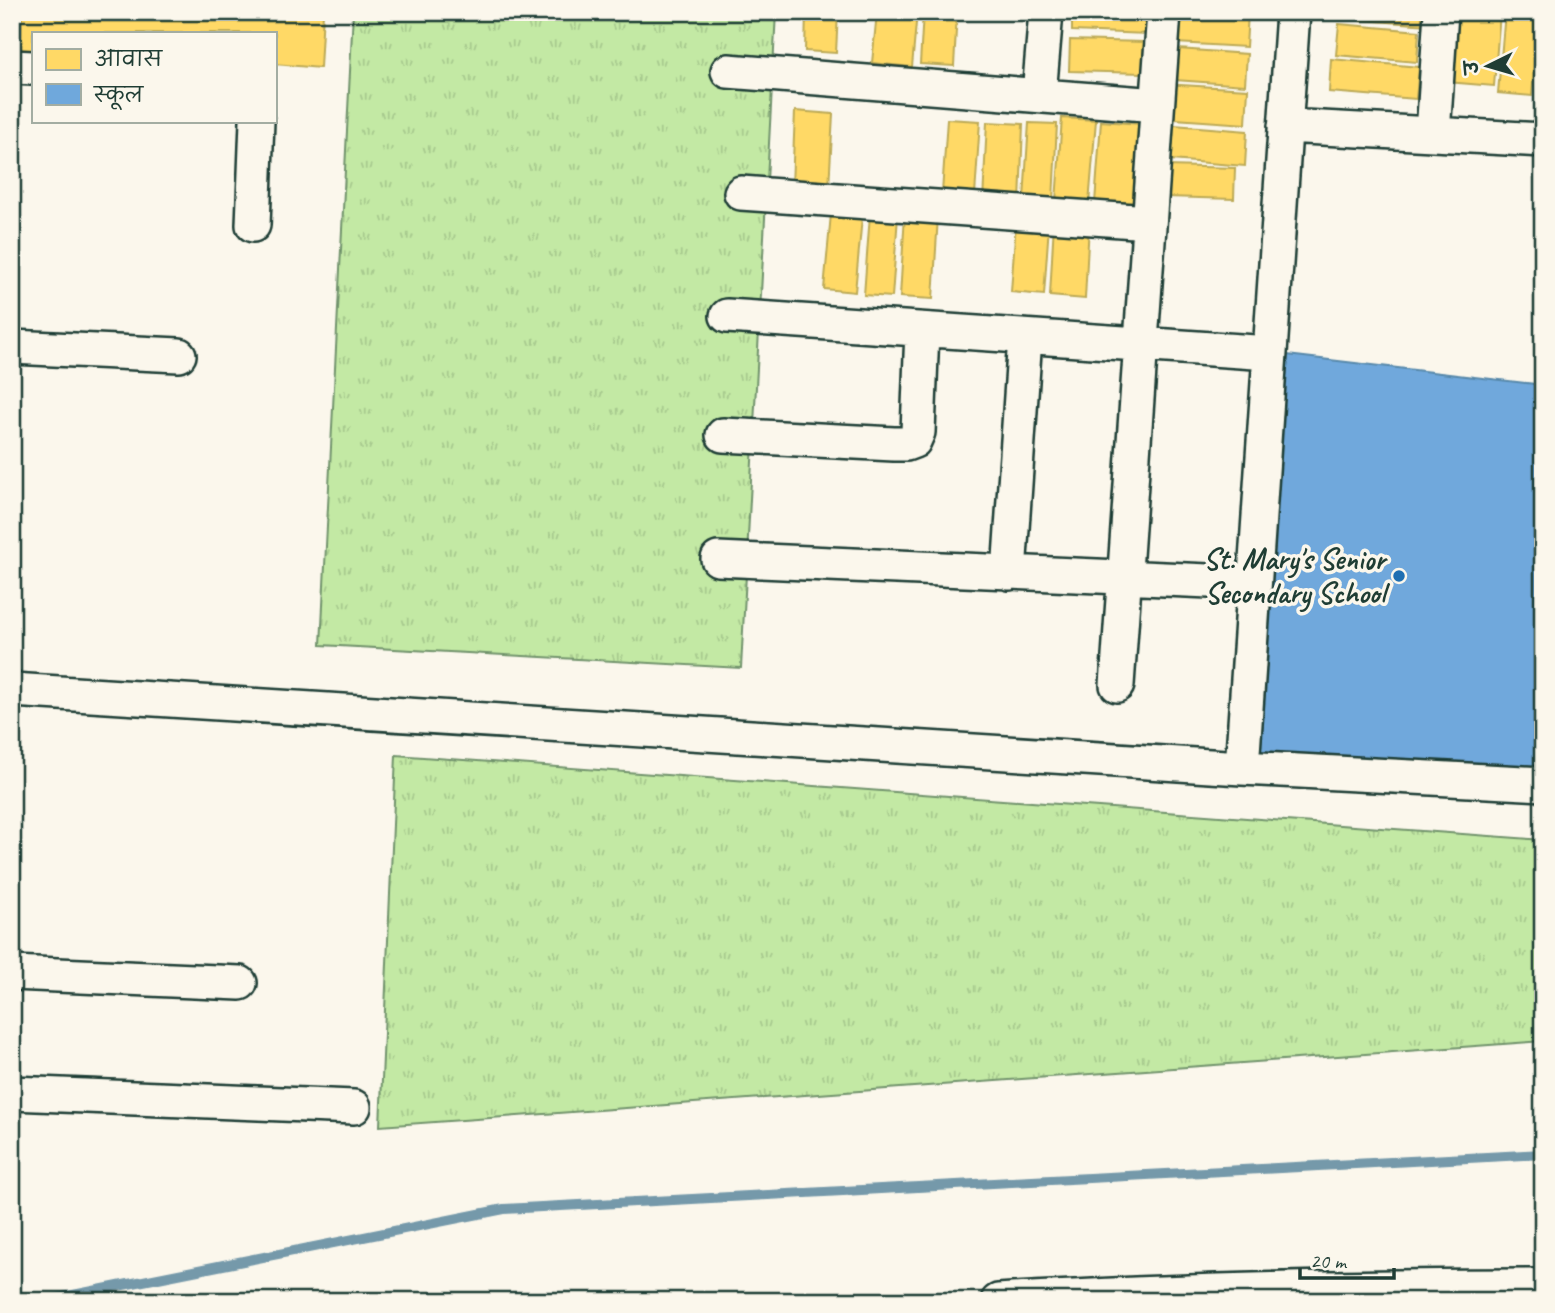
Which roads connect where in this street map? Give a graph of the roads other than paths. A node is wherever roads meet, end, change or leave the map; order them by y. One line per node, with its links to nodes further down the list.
1 (1046, 12): 8 (street)
2 (1164, 12): 9 (street)
3 (1293, 12): 11 (street)
4 (1441, 12): 12 (street)
5 (12, 67): 6 (street)
6 (32, 68)
7 (729, 71): 8 (street)
8 (1039, 96): 9 (street)
9 (1157, 105): 15 (street)
10 (257, 122): 16 (street)
11 (1285, 125): 12 (street); 22 (street)
12 (1433, 134): 13 (street)
13 (1543, 140)
14 (741, 194): 15 (street)
15 (1149, 222): 20 (street)
16 (253, 225)
17 (727, 316): 18 (street)
18 (922, 330): 19 (street); 24 (street)
19 (1025, 337): 20 (street); 26 (street)
20 (1140, 345): 22 (street); 27 (street)
21 (12, 346): 23 (street)
22 (1270, 353): 28 (street)
23 (179, 355)
24 (723, 435)
25 (718, 559): 26 (street)
26 (1009, 573): 27 (street)
27 (1124, 578): 28 (street); 29 (street)
28 (1254, 583): 31 (street)
29 (1117, 685)
30 (12, 690): 31 (street)
31 (1242, 768): 32 (street)
32 (1543, 784)
33 (12, 973): 34 (street)
34 (240, 984)
35 (12, 1093): 36 (street)
36 (354, 1107)
37 (1543, 1286): 38 (street)
38 (1127, 1297): 39 (street)
39 (998, 1301)

